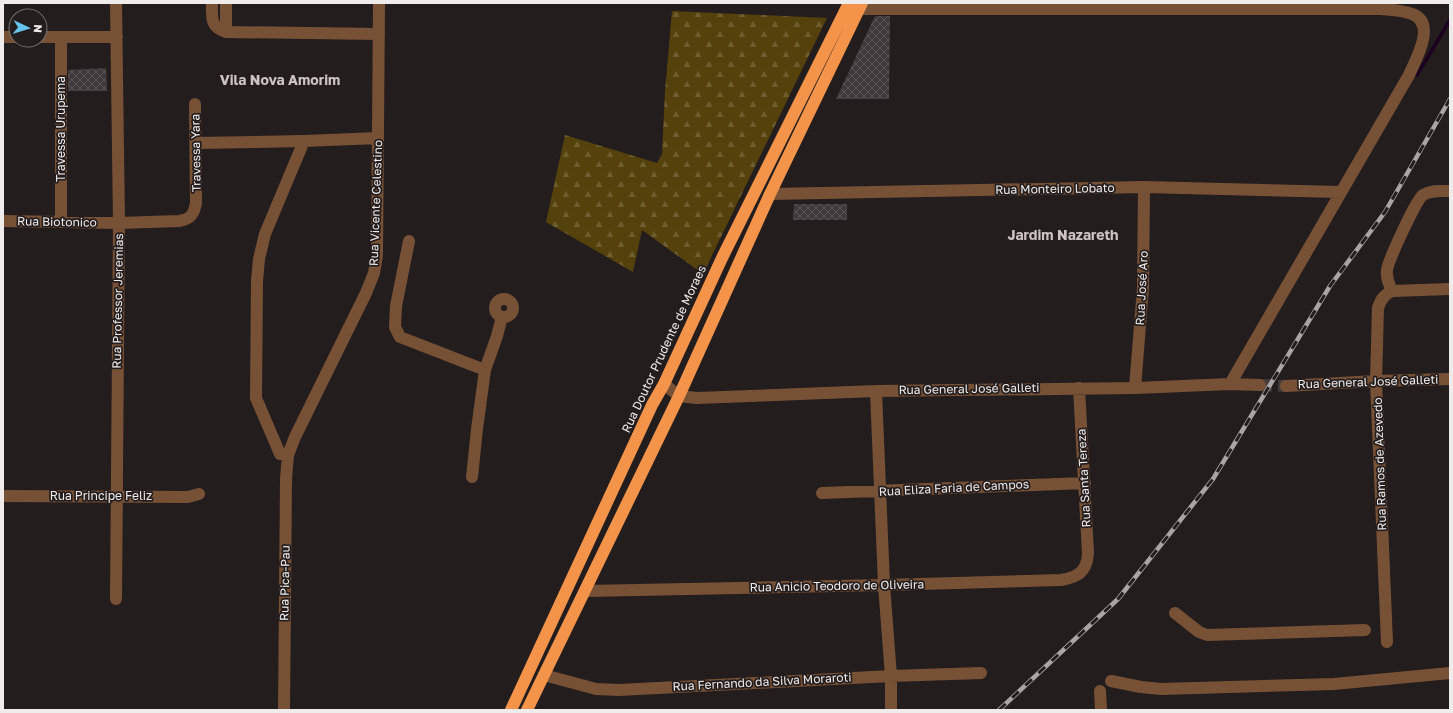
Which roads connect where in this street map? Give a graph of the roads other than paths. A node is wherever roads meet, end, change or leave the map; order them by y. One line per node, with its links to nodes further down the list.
1 (116, 3): 10 (street, Rua Professor Jeremias)
2 (212, 3): 6 (street)
3 (226, 3): 6 (street)
4 (379, 3): 7 (street, Rua Vicente Celestino)
5 (857, 5): 17 (street); 18 (highway); 30 (highway, Rua Doutor Prudente de Moraes)
6 (226, 32): 7 (street)
7 (379, 34): 12 (street, Rua Vicente Celestino)
8 (48, 37): 9 (street)
9 (61, 37): 10 (street); 21 (street, Travessa Urupema)
10 (117, 37): 22 (street, Rua Professor Jeremias)
11 (195, 104): 14 (street, Travessa Yara)
12 (378, 138): 13 (street); 38 (street, Rua Vicente Celestino)
13 (304, 141): 14 (street); 38 (street)
14 (196, 143): 19 (street, Travessa Yara)
15 (1144, 187): 17 (street, Rua Monteiro Lobato); 18 (street, Rua Monteiro Lobato); 35 (street, Rua José Aro)
16 (1450, 191): 25 (street)
17 (1340, 192): 31 (street)
18 (770, 194): 37 (highway)
19 (196, 203): 22 (street, Rua Biotonico)
20 (3, 221): 21 (street, Rua Biotonico)
21 (61, 222): 22 (street, Rua Biotonico)
22 (119, 223): 45 (street, Rua Professor Jeremias)
23 (409, 241): 27 (street)
24 (1450, 289): 25 (street)
25 (1392, 291): 29 (street, Rua Ramos de Azevedo)
26 (502, 317): 27 (street)
27 (485, 370): 39 (street)
28 (1450, 379): 29 (street, Rua General José Galleti)
29 (1376, 381): 33 (street, Rua General José Galleti); 52 (street, Rua Ramos de Azevedo)
30 (664, 384): 37 (street); 60 (highway, Rua Doutor Prudente de Moraes)
31 (1230, 384): 32 (street, Rua General José Galleti); 35 (street, Rua General José Galleti)
32 (1260, 385)
33 (1286, 386)
34 (1079, 388): 35 (street, Rua General José Galleti); 36 (street, Rua General José Galleti); 40 (street, Rua Santa Tereza)
35 (1135, 388)
36 (876, 391): 37 (street, Rua General José Galleti); 41 (street)
37 (679, 396): 48 (highway)
38 (288, 455): 59 (street, Rua Pica-Pau)
39 (472, 477)
40 (1085, 483): 41 (street, Rua Eliza Faria de Campos); 46 (street, Rua Santa Tereza)
41 (880, 492): 42 (street, Rua Eliza Faria de Campos); 47 (street)
42 (822, 493)
43 (198, 494): 45 (street, Rua Principe Feliz)
44 (3, 496): 45 (street, Rua Principe Feliz)
45 (117, 496): 49 (street, Rua Professor Jeremias)
46 (1085, 568): 47 (street, Rua Anicio Teodoro de Oliveira)
47 (884, 585): 48 (street, Rua Anicio Teodoro de Oliveira); 56 (street)
48 (586, 591): 55 (highway)
49 (116, 599)
50 (1176, 613): 51 (street)
51 (1365, 630)
52 (1387, 642)
53 (982, 673): 56 (street, Rua Fernando da Silva Moraroti)
54 (1450, 674): 57 (street)
55 (544, 675): 56 (street, Rua Fernando da Silva Moraroti); 61 (highway)
56 (891, 676): 62 (street)
57 (1111, 681)
58 (1100, 691): 63 (street)
59 (284, 710)
60 (511, 710)
61 (528, 710)
62 (890, 710)
63 (1101, 710)

